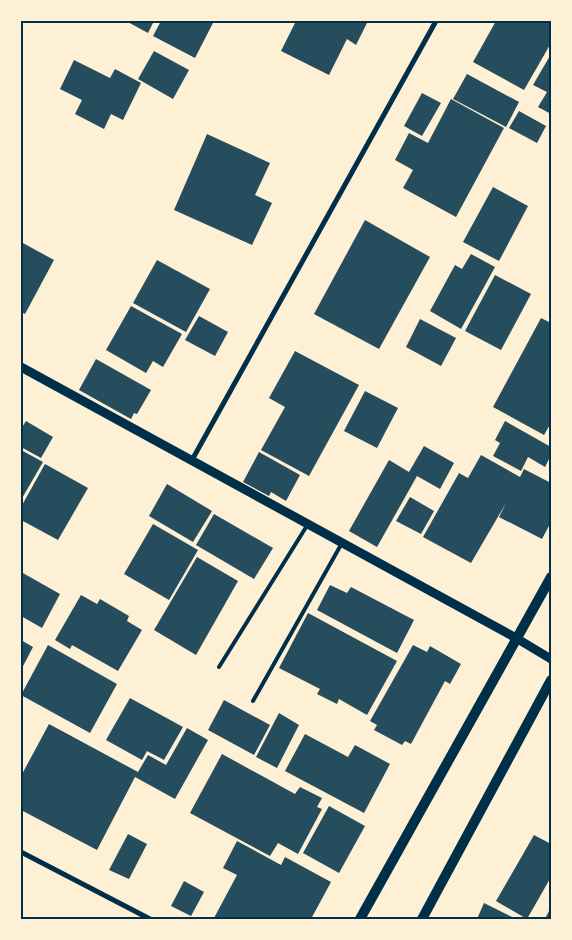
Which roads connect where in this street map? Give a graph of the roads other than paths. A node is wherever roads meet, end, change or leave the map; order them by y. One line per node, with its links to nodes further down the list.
1 (436, 21): 3 (street)
2 (21, 367): 3 (street)
3 (192, 460): 4 (street)
4 (308, 524): 5 (street); 9 (lane)
5 (342, 543): 7 (street); 11 (lane)
6 (551, 577): 7 (main road)
7 (516, 638): 8 (street); 14 (main road)
8 (551, 659)
9 (219, 667)
10 (551, 680): 15 (main road)
11 (253, 701)
12 (21, 852): 13 (street)
13 (150, 919)
14 (360, 919)
15 (422, 919)

